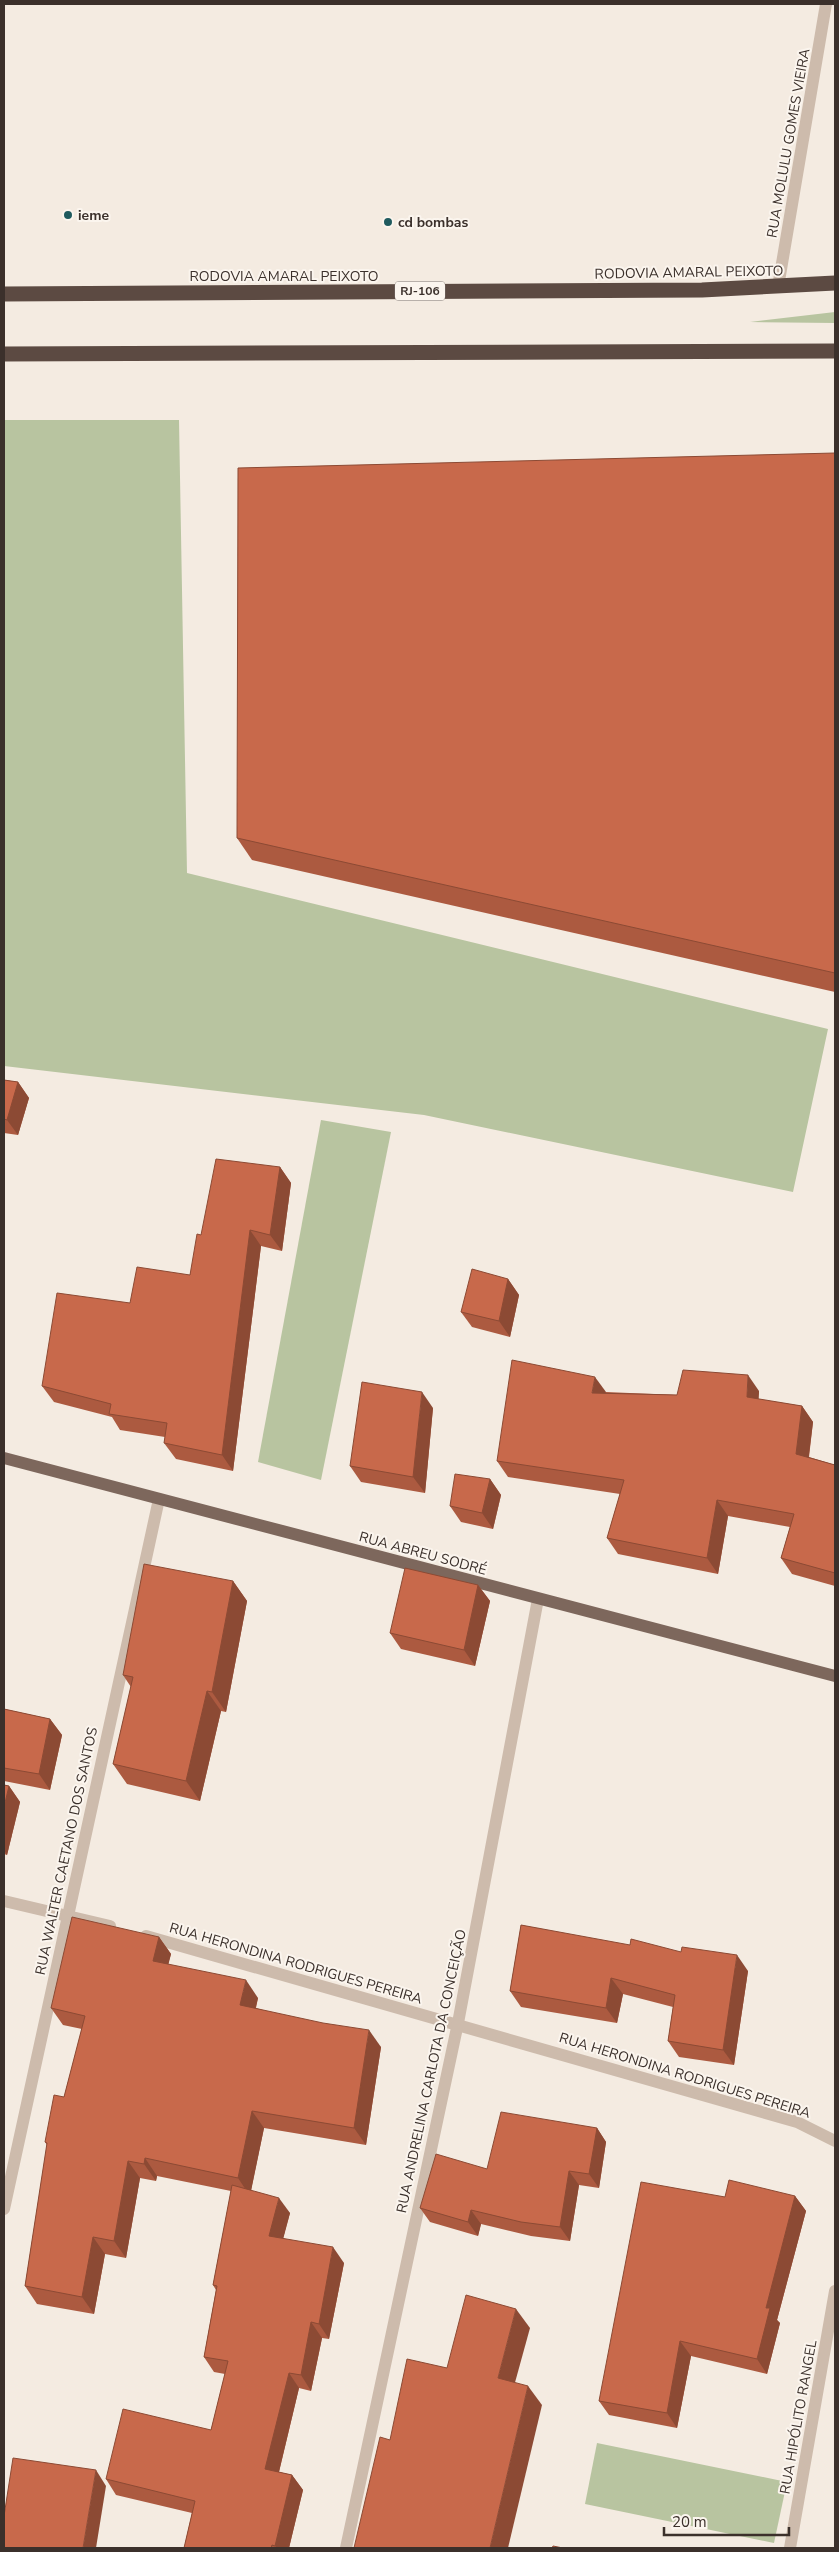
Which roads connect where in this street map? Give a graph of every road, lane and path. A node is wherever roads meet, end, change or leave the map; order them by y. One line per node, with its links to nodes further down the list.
1 (826, 4): 3 (street, RUA MOLULU GOMES VIEIRA)
2 (835, 283): 3 (highway, RODOVIA AMARAL PEIXOTO / RJ-106)
3 (778, 287): 4 (highway, RODOVIA AMARAL PEIXOTO / RJ-106)
4 (4, 294)
5 (835, 351): 6 (highway)
6 (4, 354)
7 (4, 1458): 8 (main road, RUA ABREU SODRÉ)
8 (159, 1500): 9 (main road, RUA ABREU SODRÉ); 12 (street, RUA WALTER CAETANO DOS SANTOS)
9 (538, 1599): 10 (main road, RUA ABREU SODRÉ); 13 (street, RUA ANDRELINA CARLOTA DA CONCEIÇÃO)
10 (835, 1676)
11 (4, 1901): 12 (street, RUA HERONDINA RODRIGUES PEREIRA)
12 (68, 1914): 13 (street, RUA HERONDINA RODRIGUES PEREIRA); 15 (street, RUA WALTER CAETANO DOS SANTOS)
13 (458, 2023): 14 (street, RUA HERONDINA RODRIGUES PEREIRA); 17 (street, RUA ANDRELINA CARLOTA DA CONCEIÇÃO)
14 (835, 2141)
15 (4, 2210)
16 (835, 2291): 18 (street, RUA HIPÓLITO RANGEL)
17 (346, 2548)
18 (790, 2548)

